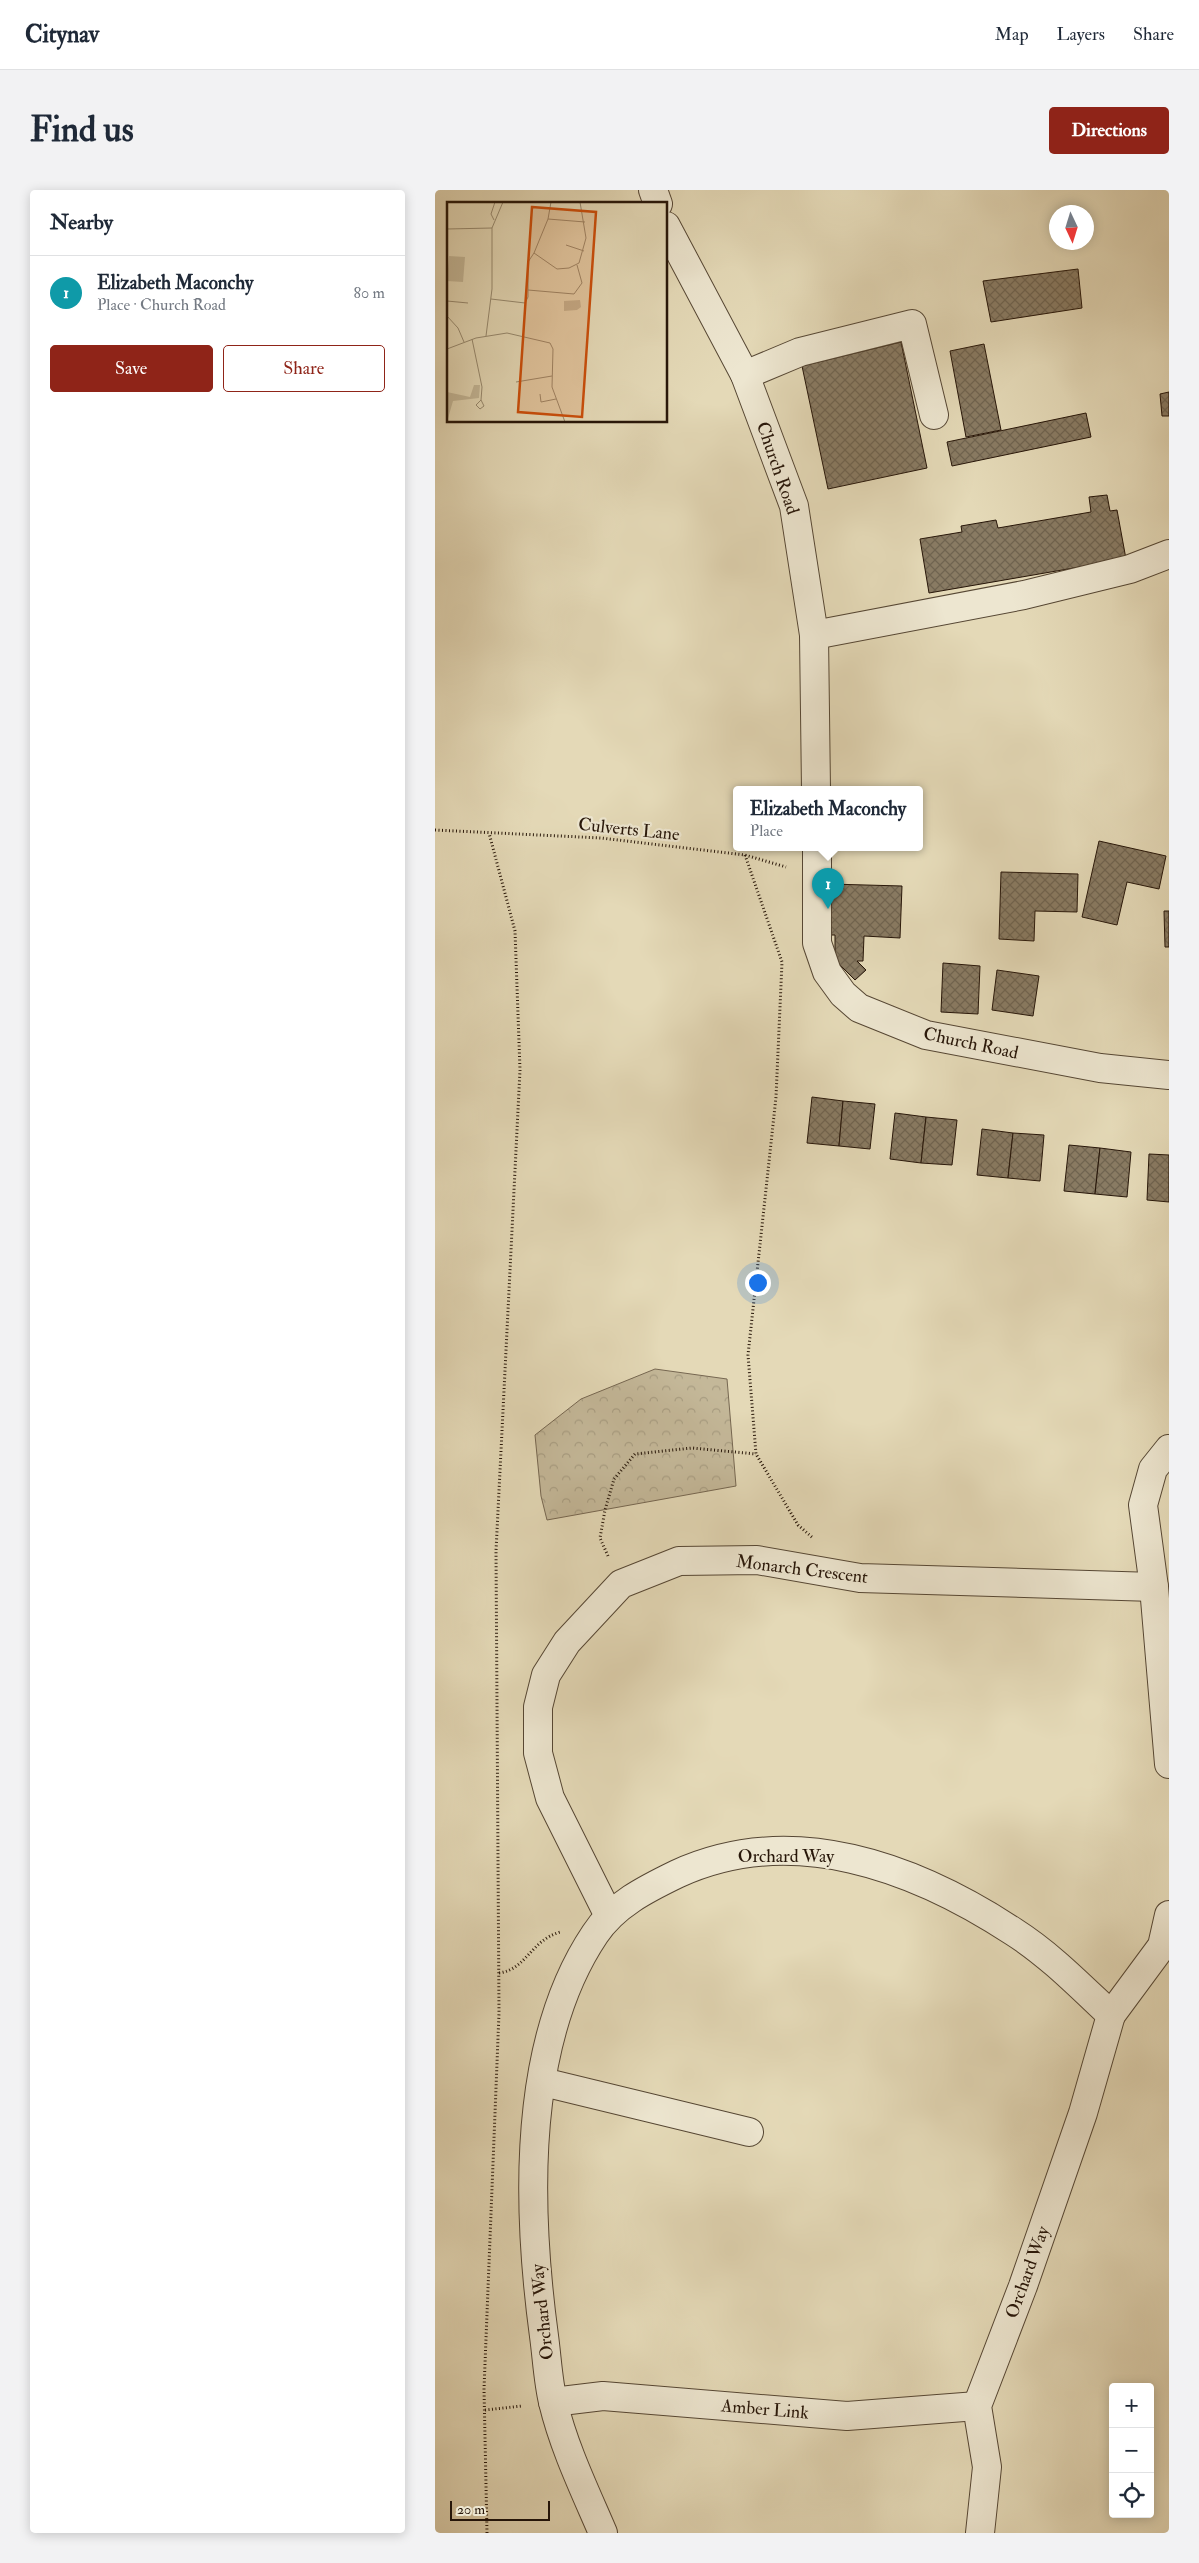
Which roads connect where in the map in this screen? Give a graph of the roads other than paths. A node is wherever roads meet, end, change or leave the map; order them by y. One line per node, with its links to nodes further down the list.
1 (653, 190): 2 (street)
2 (657, 202)
3 (667, 228): 4 (street, Church Road)
4 (745, 375): 5 (street); 7 (street, Church Road)
5 (934, 415)
6 (1169, 554): 7 (street)
7 (814, 635): 8 (street, Church Road)
8 (816, 786)
9 (817, 851): 10 (street, Church Road)
10 (1169, 1075)
11 (1169, 1449): 12 (street)
12 (1155, 1587): 13 (street); 15 (street, Monarch Crescent)
13 (1169, 1764)
14 (1169, 1915): 16 (street, Orchard Way)
15 (603, 1924): 16 (street, Orchard Way); 17 (street, Orchard Way)
16 (1111, 2015): 20 (street, Orchard Way)
17 (543, 2082): 18 (street); 19 (street, Orchard Way)
18 (749, 2132)
19 (553, 2402): 20 (street, Amber Link); 21 (street, Orchard Way)
20 (977, 2406): 22 (street)
21 (603, 2533)
22 (980, 2533)

